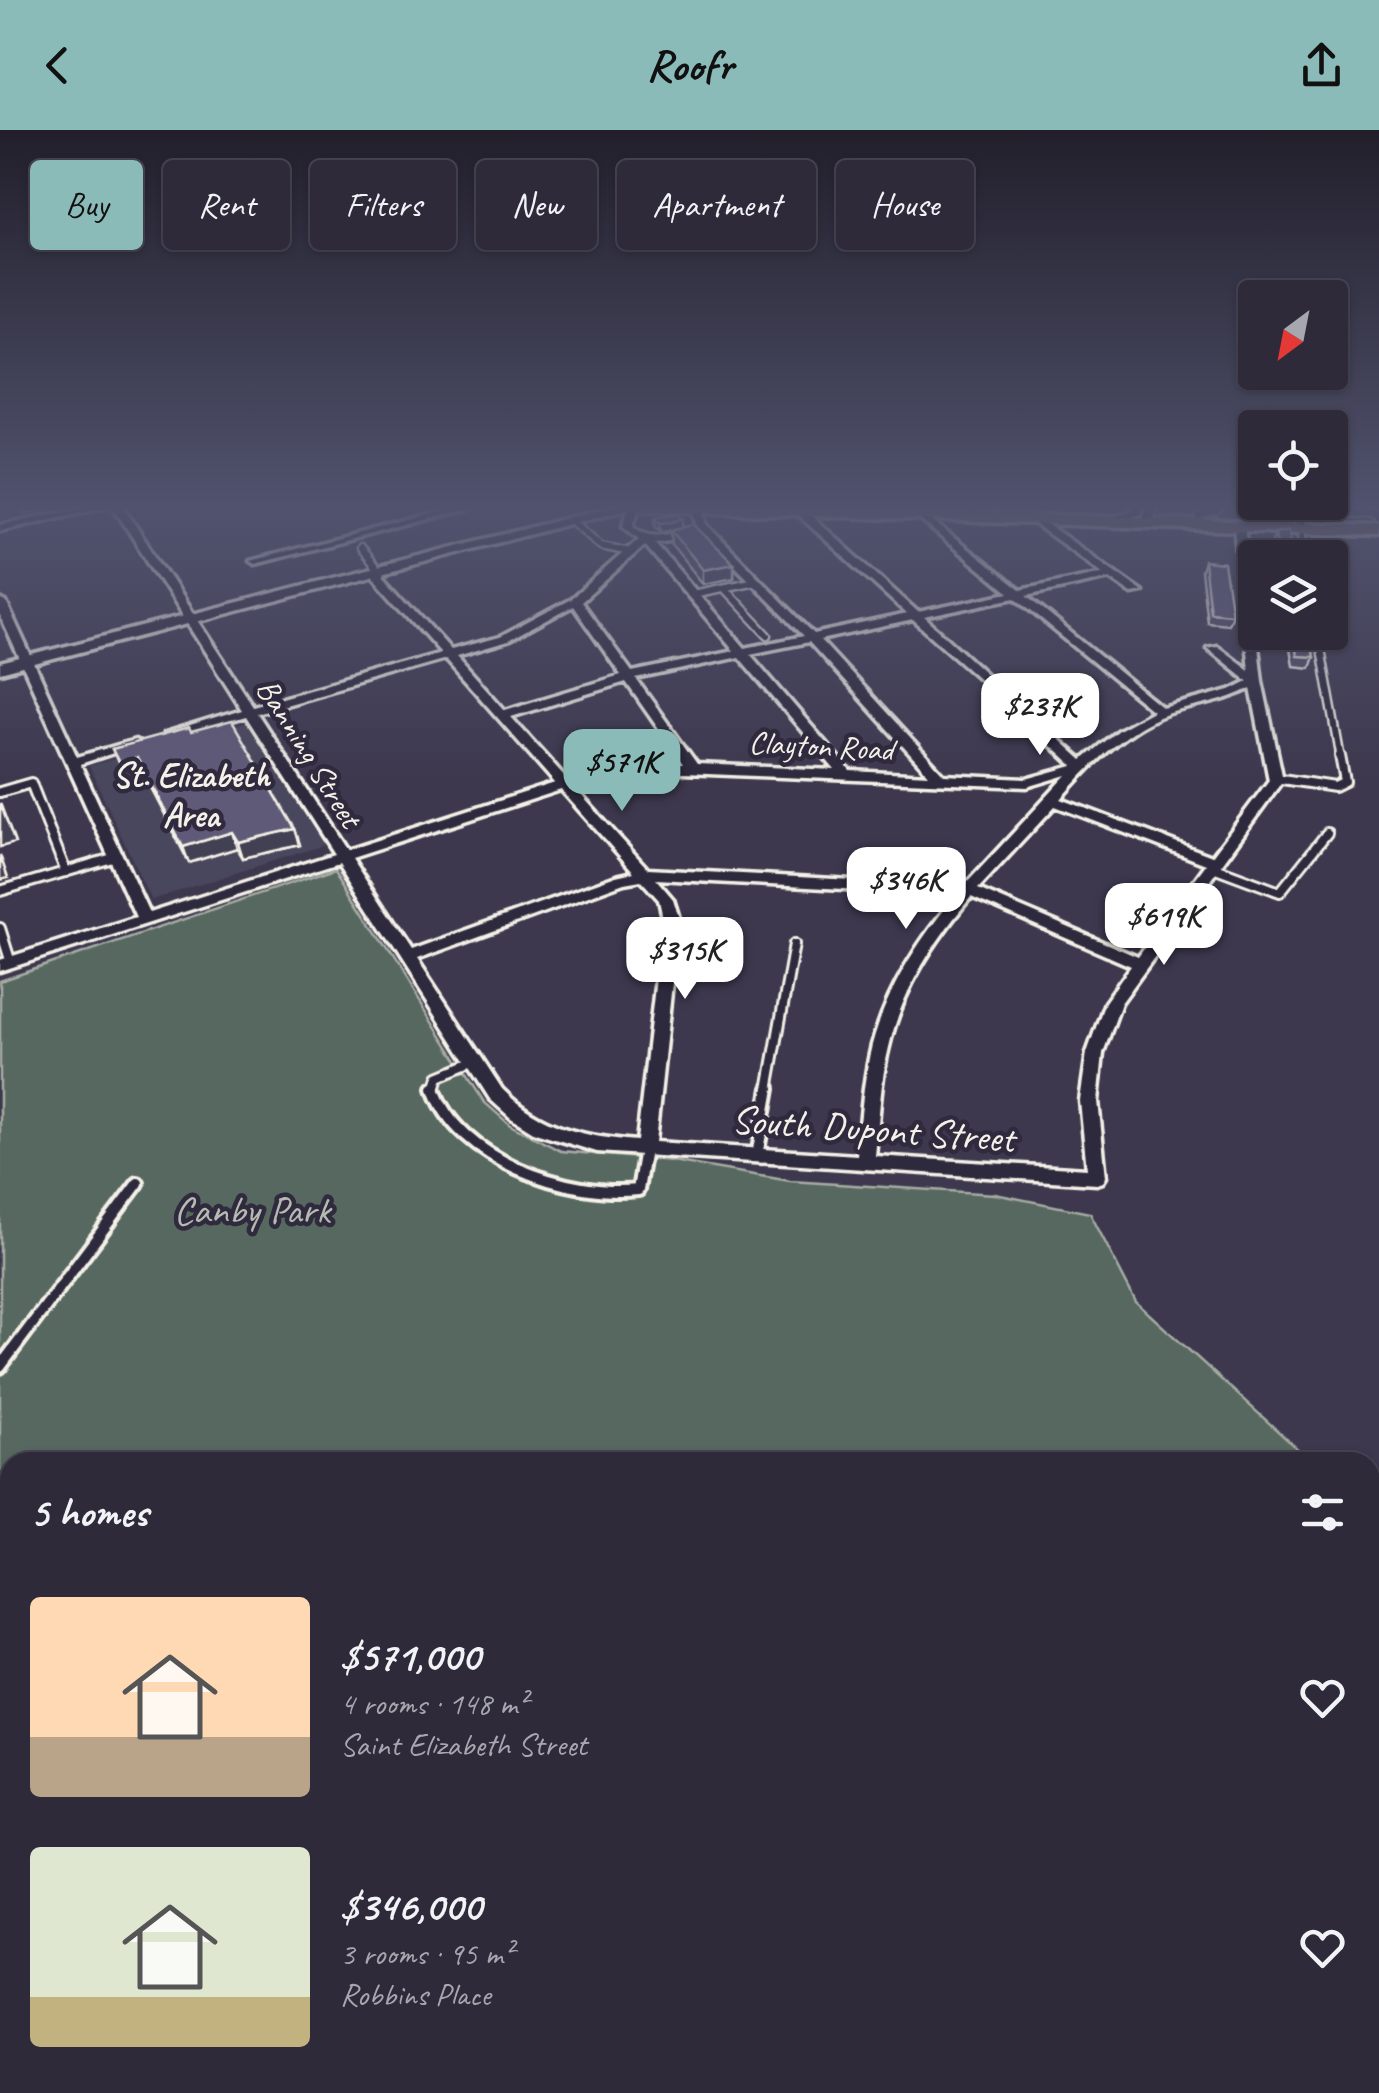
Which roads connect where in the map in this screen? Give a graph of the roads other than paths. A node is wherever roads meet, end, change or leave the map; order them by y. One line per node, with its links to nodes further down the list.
1 (175, 597): 15 (street, Banning Street)
2 (284, 597): 15 (street)
3 (399, 597): 21 (street)
4 (580, 597): 12 (street)
5 (694, 597): 20 (street)
6 (732, 597): 16 (lane)
7 (771, 597): 17 (street)
8 (896, 597): 14 (street)
9 (1009, 597): 14 (street)
10 (1018, 597): 28 (street)
11 (1247, 597): 25 (street)
12 (575, 601): 21 (street); 24 (street)
13 (0, 602): 22 (street)
14 (918, 616): 17 (street); 26 (street)
15 (190, 620): 22 (street); 27 (street, Banning Street)
16 (768, 634)
17 (813, 639): 20 (street); 38 (street)
18 (1213, 648): 25 (street)
19 (1321, 650): 37 (lane)
20 (743, 654): 24 (street); 36 (street)
21 (450, 656): 27 (street); 29 (street)
22 (24, 662): 23 (street); 33 (street)
23 (0, 668)
24 (632, 676): 29 (street); 35 (street)
25 (1256, 681): 28 (street, Clayton Road); 37 (street)
26 (1001, 694)
27 (251, 712): 31 (street); 43 (street, Banning Street)
28 (1161, 712): 34 (street, Clayton Road)
29 (502, 715): 39 (street)
30 (1027, 718): 34 (street)
31 (162, 737)
32 (144, 742): 33 (street)
33 (73, 762): 44 (street)
34 (1082, 767): 38 (street, Clayton Road); 41 (street)
35 (694, 768): 36 (street, Clayton Road); 39 (street, Clayton Road)
36 (845, 774): 38 (street, Clayton Road)
37 (1276, 779): 45 (street)
38 (941, 780)
39 (564, 784): 43 (street, Clayton Road); 47 (street)
40 (0, 792): 46 (lane)
41 (1054, 801): 45 (street); 49 (street)
42 (1327, 833): 50 (lane)
43 (340, 855): 51 (street, Clayton Road); 54 (street, Banning Street)
44 (116, 857): 46 (lane); 51 (street)
45 (1215, 865): 50 (lane); 55 (street)
46 (66, 872): 48 (lane)
47 (648, 874): 49 (street); 54 (street); 58 (street)
48 (0, 891)
49 (970, 891): 55 (street); 60 (street)
50 (1280, 892)
51 (144, 919): 56 (street, Clayton Road)
52 (0, 928): 56 (lane)
53 (794, 944): 59 (lane)
54 (408, 957): 57 (street, South Dupont Street)
55 (1139, 963): 60 (street, South Dupont Street)
56 (5, 964)
57 (475, 1062): 58 (street, South Dupont Street); 58 (lane)
58 (644, 1149): 59 (street, South Dupont Street)
59 (757, 1156): 60 (street, South Dupont Street)
60 (865, 1164)
61 (138, 1183): 62 (lane)
62 (0, 1367)

